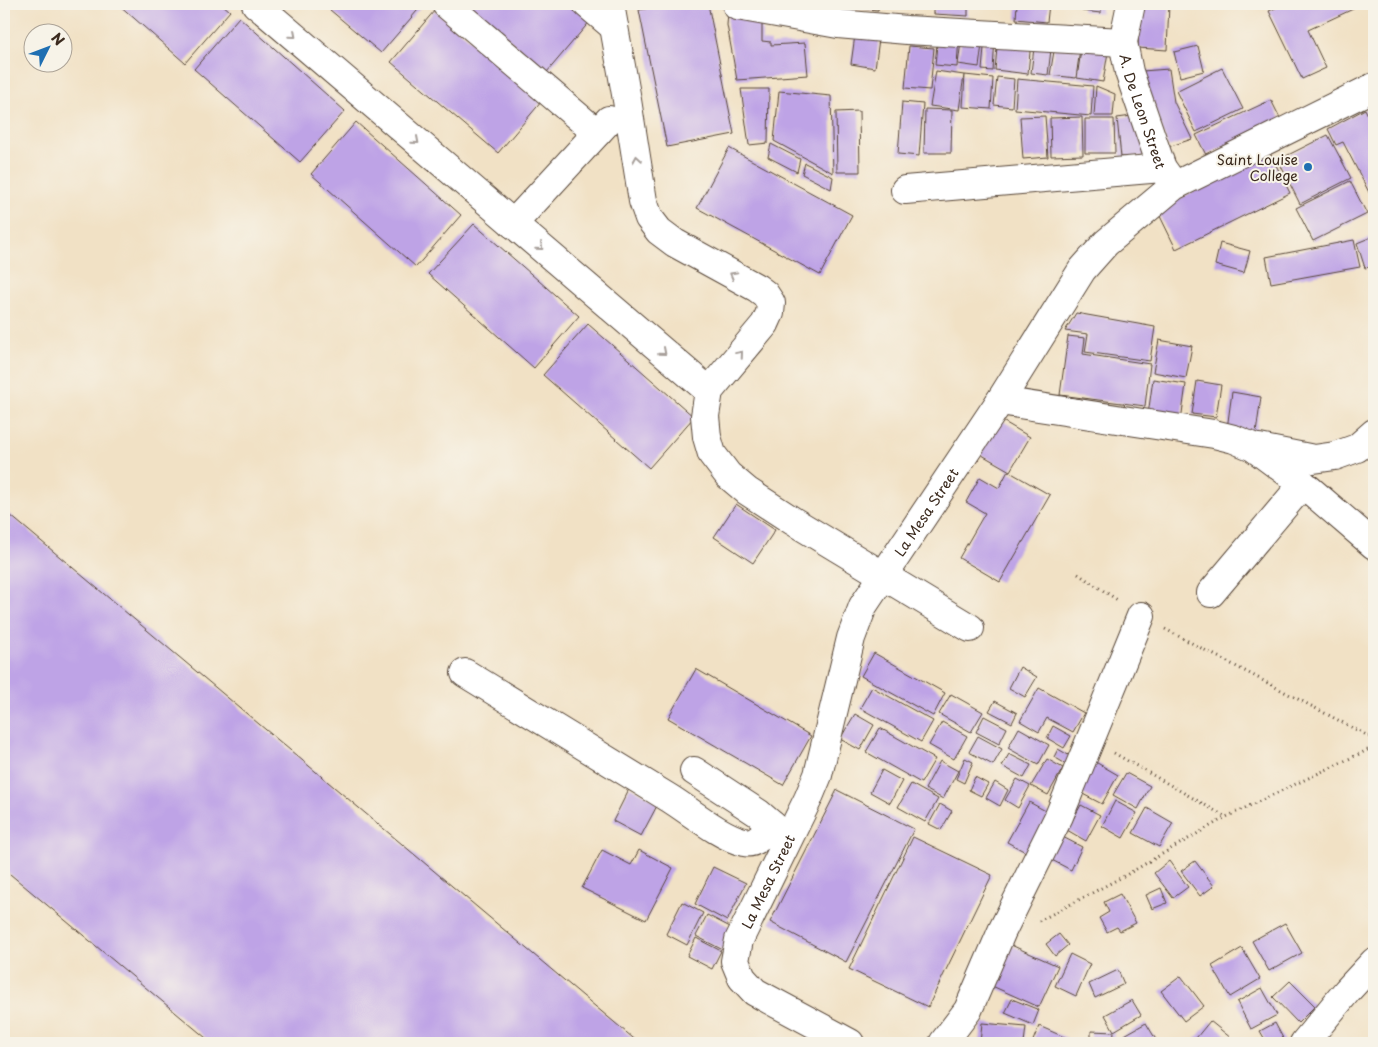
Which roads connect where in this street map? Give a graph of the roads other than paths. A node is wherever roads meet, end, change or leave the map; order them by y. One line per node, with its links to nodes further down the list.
1 (256, 4): 13 (street, one-way to 13)
2 (446, 4): 10 (street)
3 (587, 4): 6 (street)
4 (1131, 4): 7 (street, A. De Leon Street)
5 (737, 6): 7 (street)
6 (612, 16): 9 (street)
7 (1123, 42): 11 (street, A. De Leon Street)
8 (1374, 87): 11 (street, La Mesa Street)
9 (627, 100): 10 (street); 14 (street, one-way to 9)
10 (597, 133): 13 (street)
11 (1168, 177): 12 (street); 15 (street, La Mesa Street)
12 (905, 190)
13 (514, 224): 14 (street, one-way to 14)
14 (709, 391): 20 (street)
15 (1000, 401): 17 (street); 20 (street, La Mesa Street)
16 (1374, 433): 17 (street)
17 (1253, 447): 18 (street)
18 (1303, 484): 19 (street); 21 (street)
19 (1374, 545)
20 (884, 574): 23 (street); 26 (street, La Mesa Street)
21 (1211, 594)
22 (1141, 616): 29 (street)
23 (970, 628)
24 (465, 673): 26 (street)
25 (694, 771): 26 (street)
26 (780, 832): 28 (street, La Mesa Street)
27 (1374, 962): 30 (street)
28 (850, 1043)
29 (943, 1043)
30 (1304, 1043)

